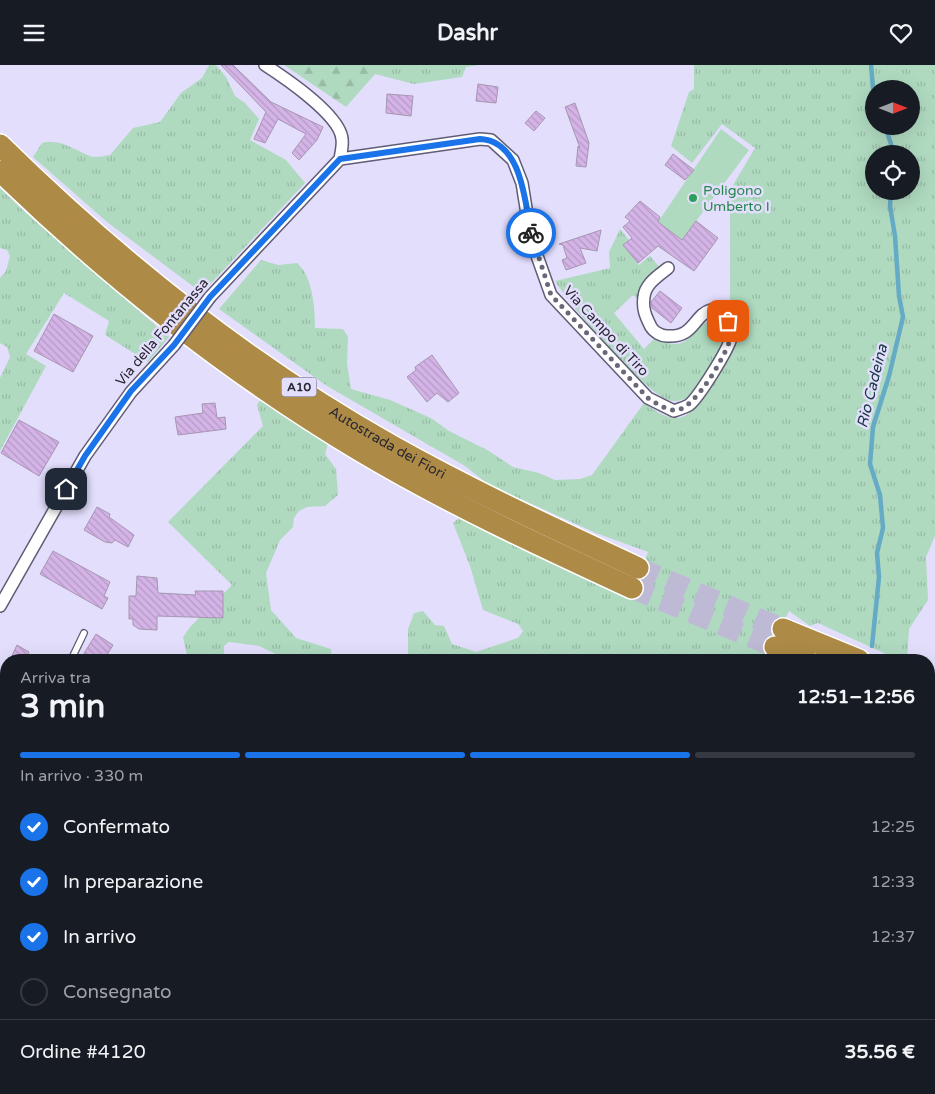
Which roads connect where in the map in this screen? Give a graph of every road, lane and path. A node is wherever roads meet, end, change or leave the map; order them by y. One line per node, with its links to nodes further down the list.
1 (265, 65): 3 (street)
2 (0, 145): 6 (highway, Autostrada dei Fiori / A10)
3 (340, 159): 5 (street, Via Campo di Tiro); 8 (street, Via della Fontanassa, bridge)
4 (0, 171): 7 (highway, Autostrada dei Fiori / A10)
5 (668, 268)
6 (638, 567)
7 (632, 588)
8 (0, 606)
9 (84, 633): 12 (lane)
10 (779, 638): 11 (highway)
11 (808, 653)
12 (73, 654)

